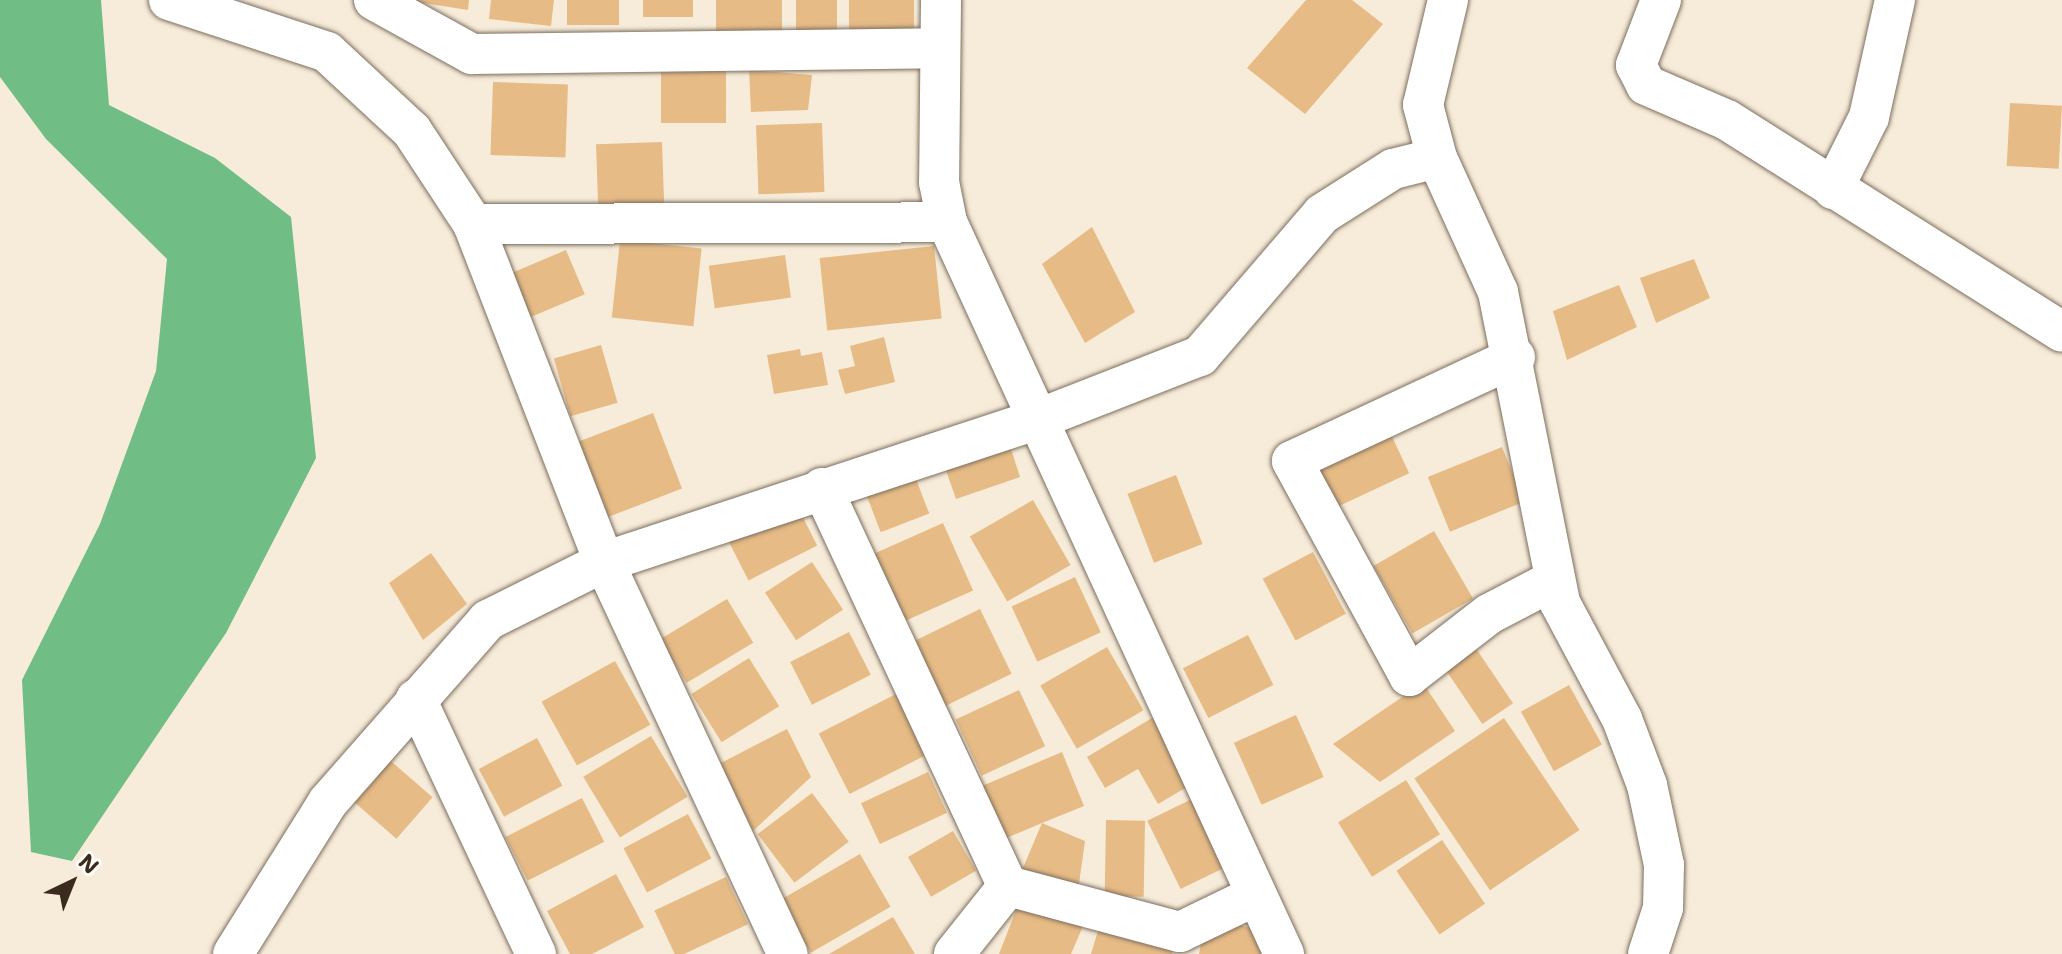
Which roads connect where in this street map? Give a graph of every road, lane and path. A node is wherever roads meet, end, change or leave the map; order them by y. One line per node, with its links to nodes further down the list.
1 (169, 0): 11 (street)
2 (374, 0): 7 (street)
3 (941, 0): 7 (street)
4 (1448, 0): 8 (street)
5 (1661, 0): 9 (street)
6 (1895, 0): 9 (street)
7 (940, 48): 10 (street)
8 (1437, 158): 13 (street); 14 (street)
9 (1833, 189): 12 (street)
10 (947, 222): 11 (street); 14 (street)
11 (473, 224): 16 (street)
12 (2062, 332)
13 (1515, 357): 17 (street); 17 (street)
14 (1033, 421): 15 (street); 20 (street)
15 (822, 488): 16 (street); 19 (street)
16 (604, 562): 18 (street); 23 (street)
17 (1554, 580): 26 (street)
18 (416, 699): 21 (street); 22 (street)
19 (1008, 886): 20 (street); 24 (street)
20 (1257, 895): 25 (street)
21 (233, 954)
22 (536, 954)
23 (788, 954)
24 (954, 954)
25 (1284, 954)
26 (1648, 954)

